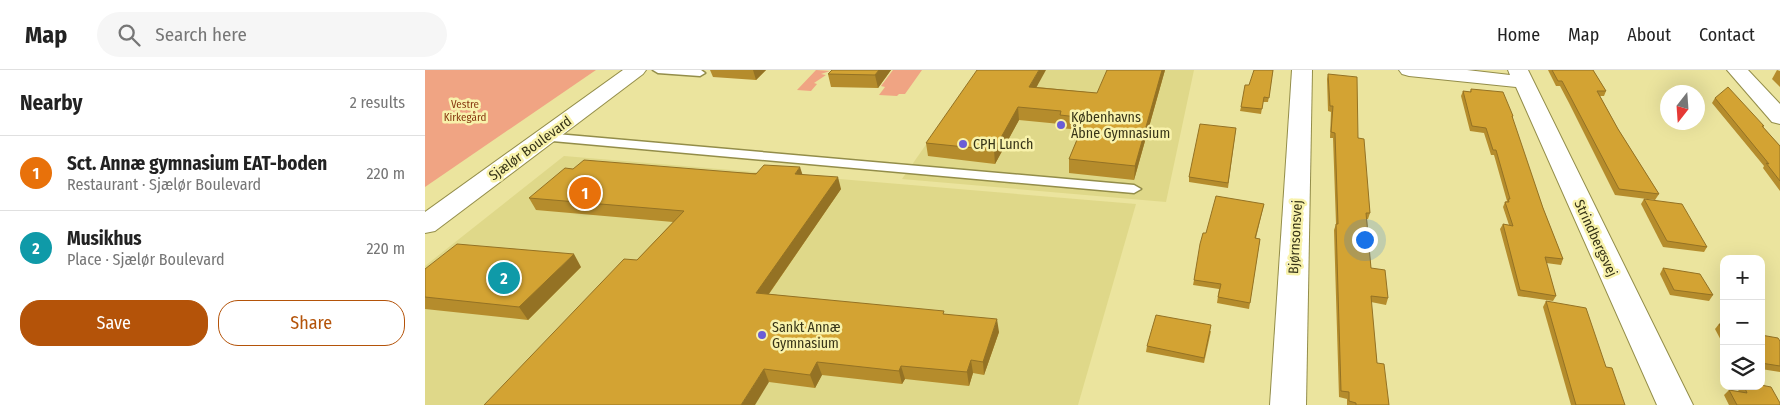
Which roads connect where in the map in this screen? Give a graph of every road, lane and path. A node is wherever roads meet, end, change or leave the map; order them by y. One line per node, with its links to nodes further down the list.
1 (636, 70): 9 (street, Sjælør Boulevard)
2 (658, 70): 6 (lane)
3 (1302, 70): 12 (street, Bjørnsonsvej)
4 (1409, 70): 7 (street)
5 (1737, 70): 8 (street)
6 (700, 73)
7 (1520, 76): 13 (street, Strindbergsvej)
8 (1780, 117)
9 (545, 137): 10 (lane); 11 (street, Sjælør Boulevard)
10 (1134, 189)
11 (425, 225)
12 (1288, 405)
13 (1675, 405)

